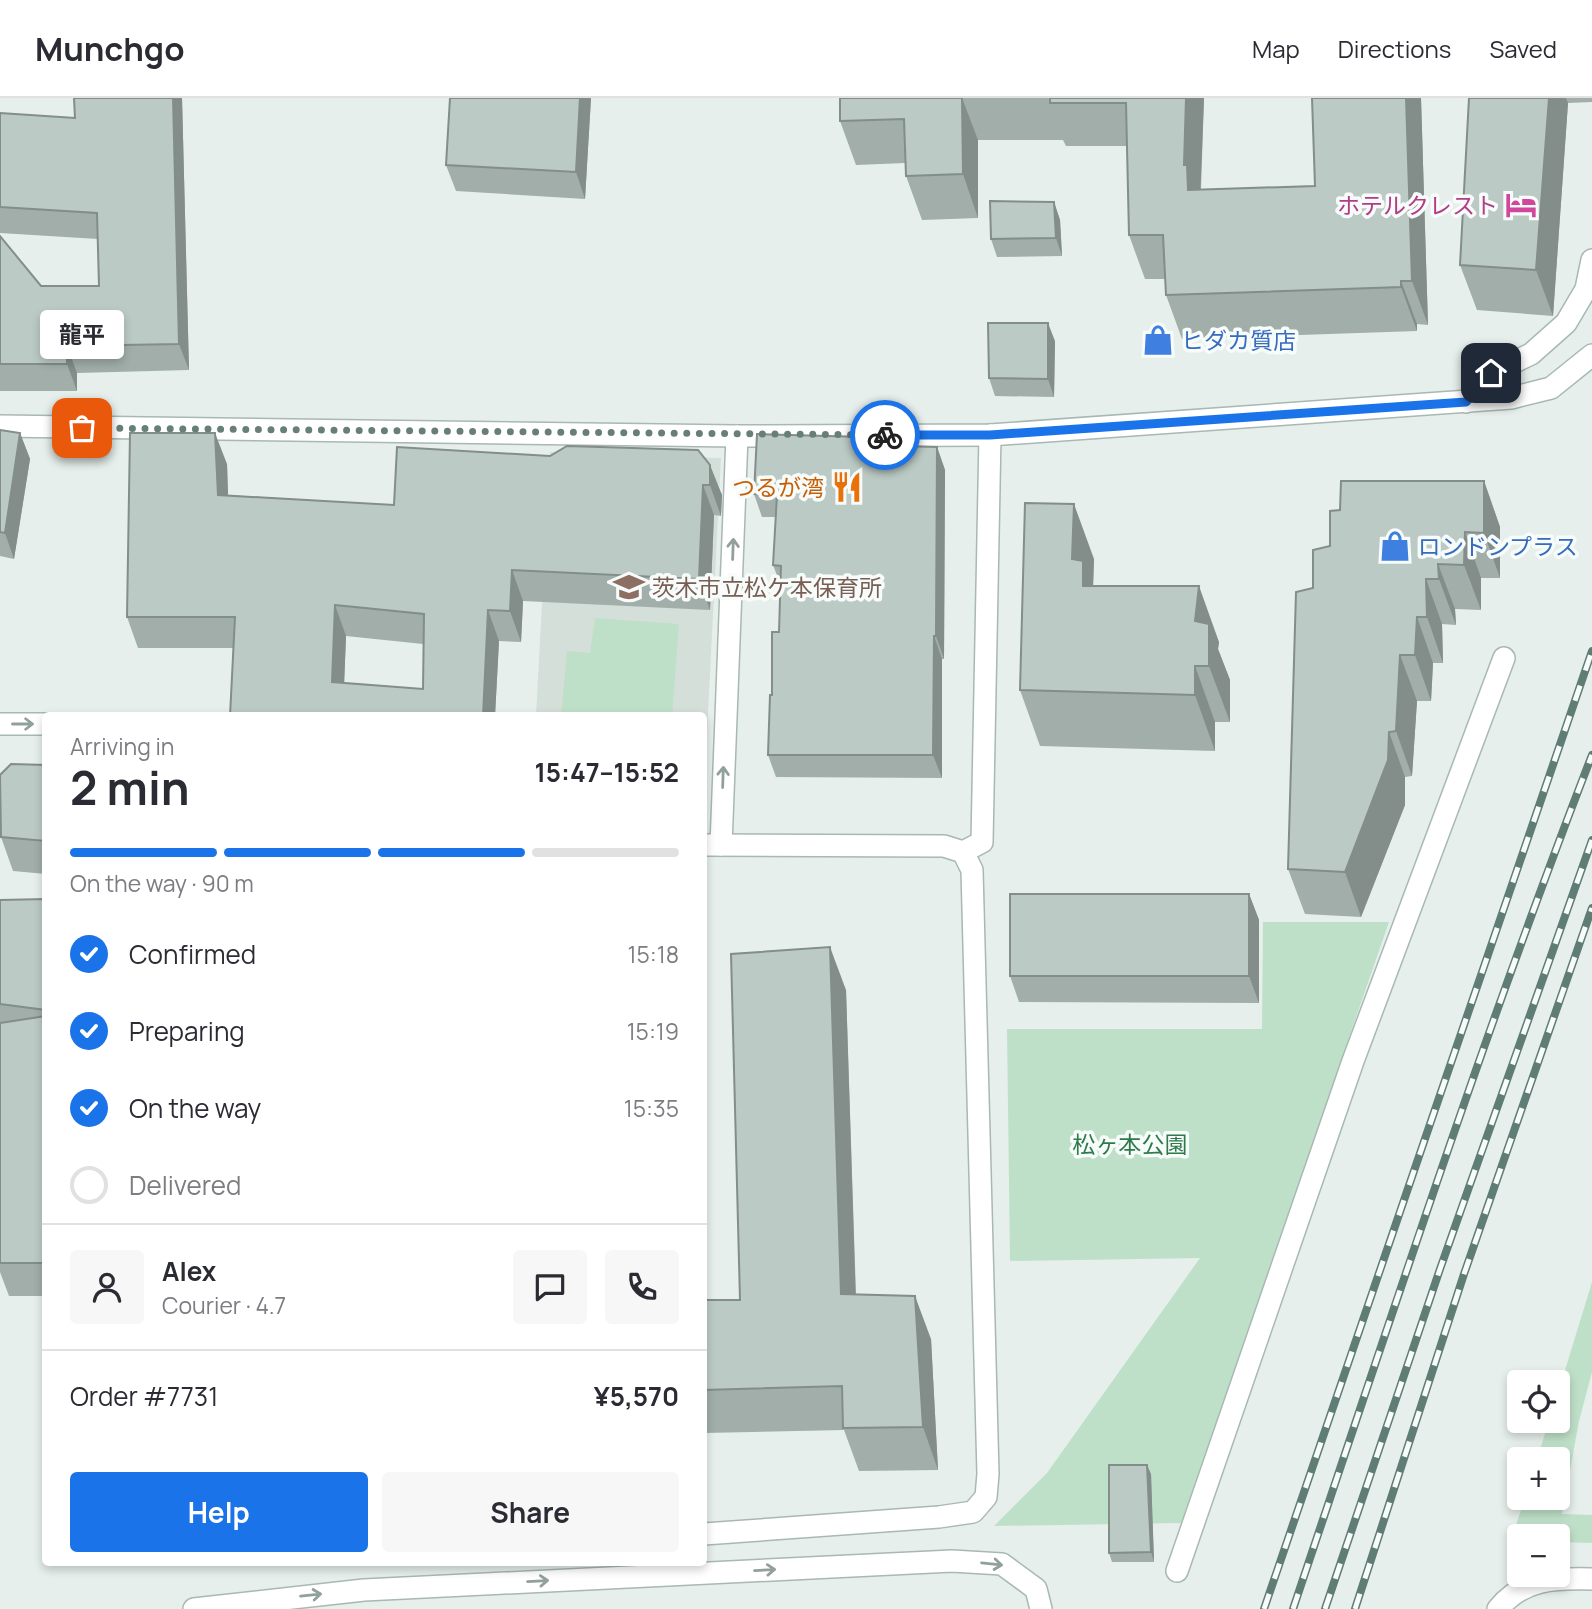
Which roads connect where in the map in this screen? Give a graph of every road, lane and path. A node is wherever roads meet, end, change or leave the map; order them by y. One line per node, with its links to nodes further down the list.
1 (1592, 260): 3 (street)
2 (1592, 355): 3 (street)
3 (1466, 402): 5 (street)
4 (0, 426): 6 (street)
5 (990, 435): 6 (street); 11 (street)
6 (737, 436): 10 (street, one-way to 6)
7 (1504, 658): 13 (street)
8 (0, 724): 9 (street, one-way to 9)
9 (42, 724)
10 (712, 845): 11 (street)
11 (963, 852): 12 (street)
12 (707, 1534)
13 (1177, 1571)
14 (1592, 1579): 17 (street)
15 (194, 1609): 16 (street, one-way to 16)
16 (1041, 1609)
17 (1498, 1609)

